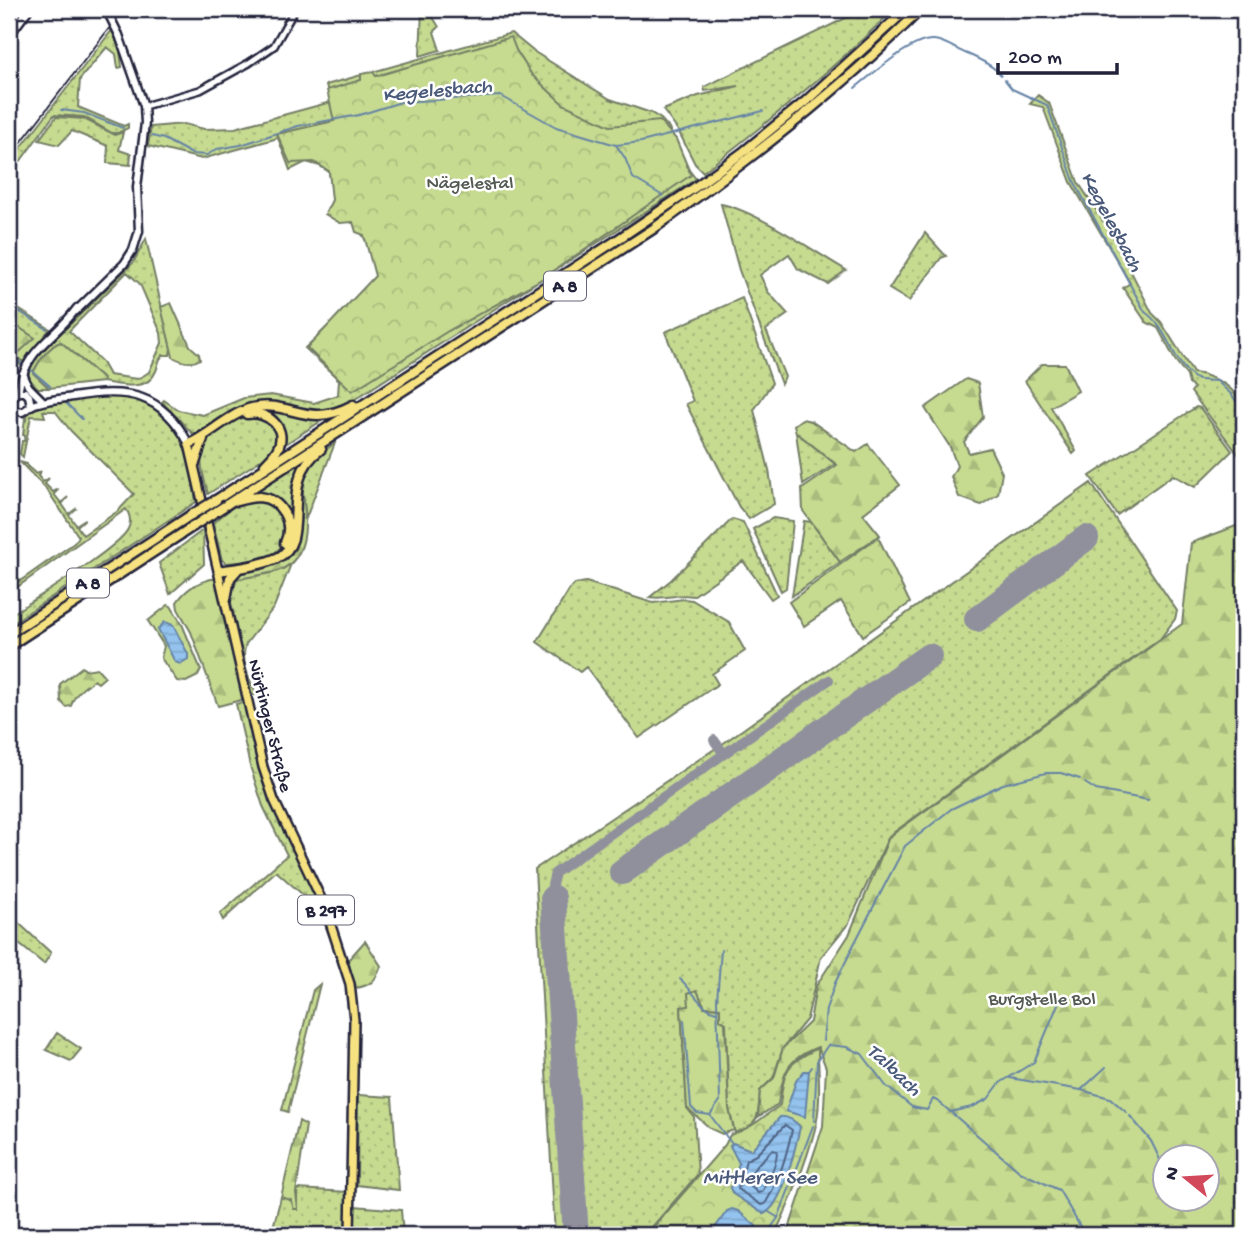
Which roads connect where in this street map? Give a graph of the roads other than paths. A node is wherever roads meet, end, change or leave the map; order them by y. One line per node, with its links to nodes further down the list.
1 (29, 9): 6 (main road)
2 (106, 9): 7 (main road, bridge)
3 (295, 9): 7 (street)
4 (907, 9): 13 (highway, A 8)
5 (921, 9): 16 (highway, A 8)
6 (9, 36)
7 (144, 106): 8 (main road)
8 (23, 373): 9 (main road); 10 (main road)
9 (21, 392): 11 (main road); 12 (main road)
10 (47, 401): 11 (main road); 17 (main road, Nürtinger Straße)
11 (31, 402): 12 (main road)
12 (10, 406)
13 (360, 407): 14 (highway); 19 (highway, A 8)
14 (237, 416): 15 (highway); 19 (highway)
15 (203, 438): 17 (highway); 18 (highway)
16 (329, 438): 20 (highway, A 8); 21 (highway)
17 (189, 444): 18 (main road, Nürtinger Straße / B 297)
18 (195, 463): 23 (main road, Nürtinger Straße / B 297)
19 (257, 473): 25 (highway, A 8, bridge)
20 (226, 505): 21 (highway); 26 (highway, A 8, bridge)
21 (269, 560): 22 (highway)
22 (241, 568): 23 (highway); 24 (highway)
23 (219, 571): 24 (main road, Nürtinger Straße / B 297)
24 (226, 598): 27 (main road, Nürtinger Straße / B 297)
25 (9, 634)
26 (9, 646)
27 (350, 1235)

